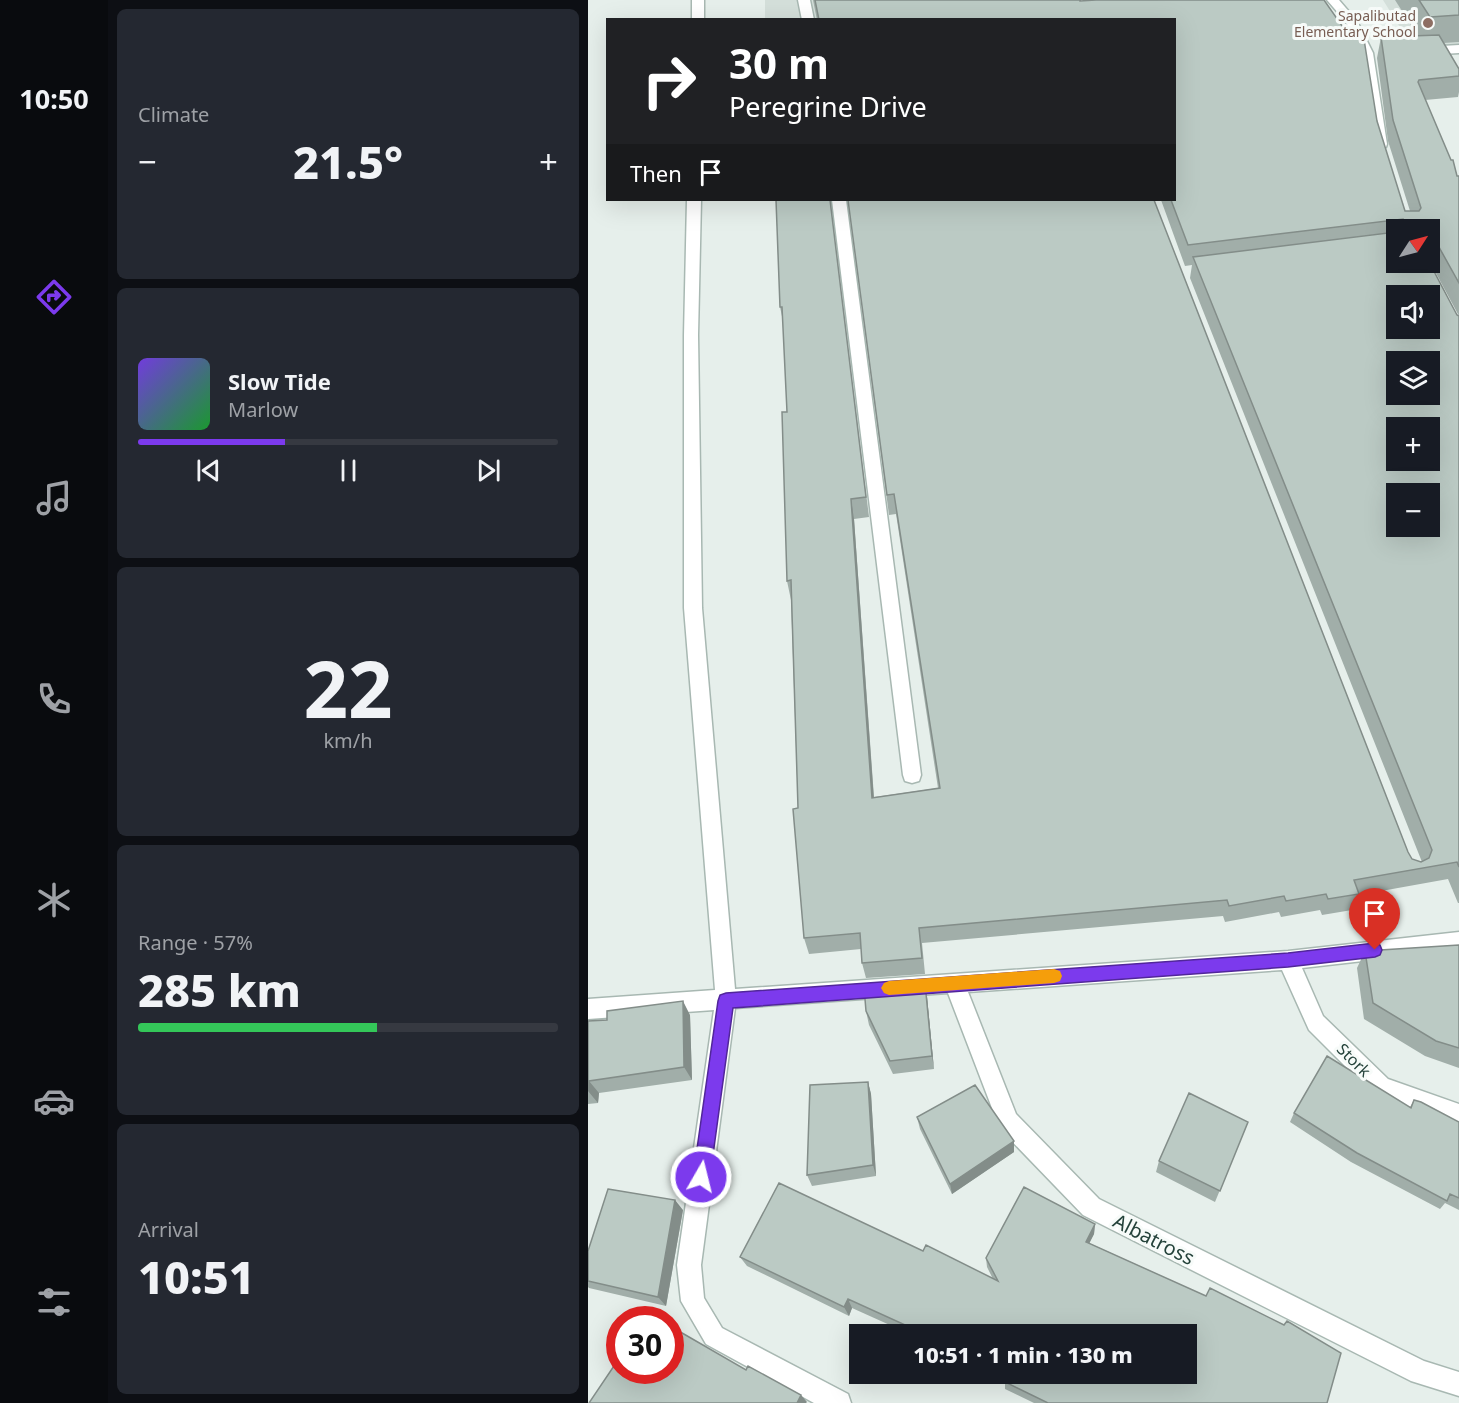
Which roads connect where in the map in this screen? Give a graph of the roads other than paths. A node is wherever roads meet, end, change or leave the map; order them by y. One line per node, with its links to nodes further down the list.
1 (698, 0): 4 (street)
2 (804, 0): 5 (street)
3 (1333, 0): 9 (street)
4 (698, 18)
5 (808, 18)
6 (1459, 49): 7 (street)
7 (1415, 51)
8 (1384, 52): 9 (street)
9 (1367, 53): 10 (street)
10 (1383, 152)
11 (694, 201): 17 (street)
12 (839, 201): 13 (street)
13 (912, 776)
14 (1459, 942): 15 (street)
15 (1288, 960): 16 (street); 19 (street, Stork)
16 (954, 983): 17 (street); 20 (street, Albatross)
17 (726, 1001): 18 (street); 21 (street)
18 (588, 1009)
19 (1459, 1115)
20 (1459, 1384)
21 (839, 1403)

